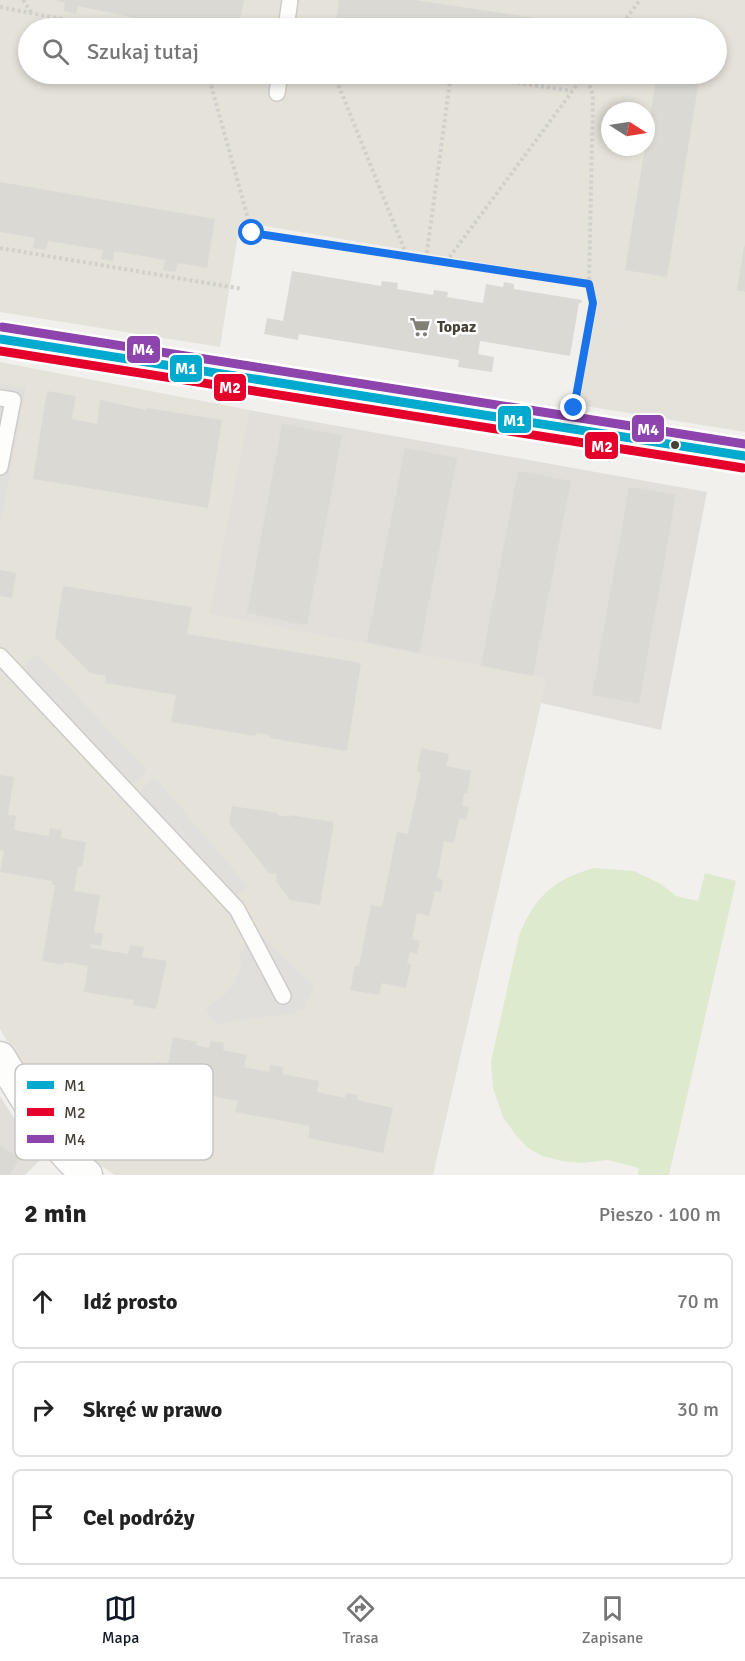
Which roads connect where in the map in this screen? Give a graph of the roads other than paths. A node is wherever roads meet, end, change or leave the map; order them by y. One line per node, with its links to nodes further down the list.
1 (290, 0): 2 (lane)
2 (287, 18)
3 (278, 84): 4 (lane)
4 (277, 93)
5 (0, 339): 7 (street)
6 (0, 398): 8 (lane)
7 (745, 456)
8 (0, 467)
9 (0, 656): 10 (lane)
10 (283, 996)
11 (0, 1057): 12 (street)
12 (15, 1081)

